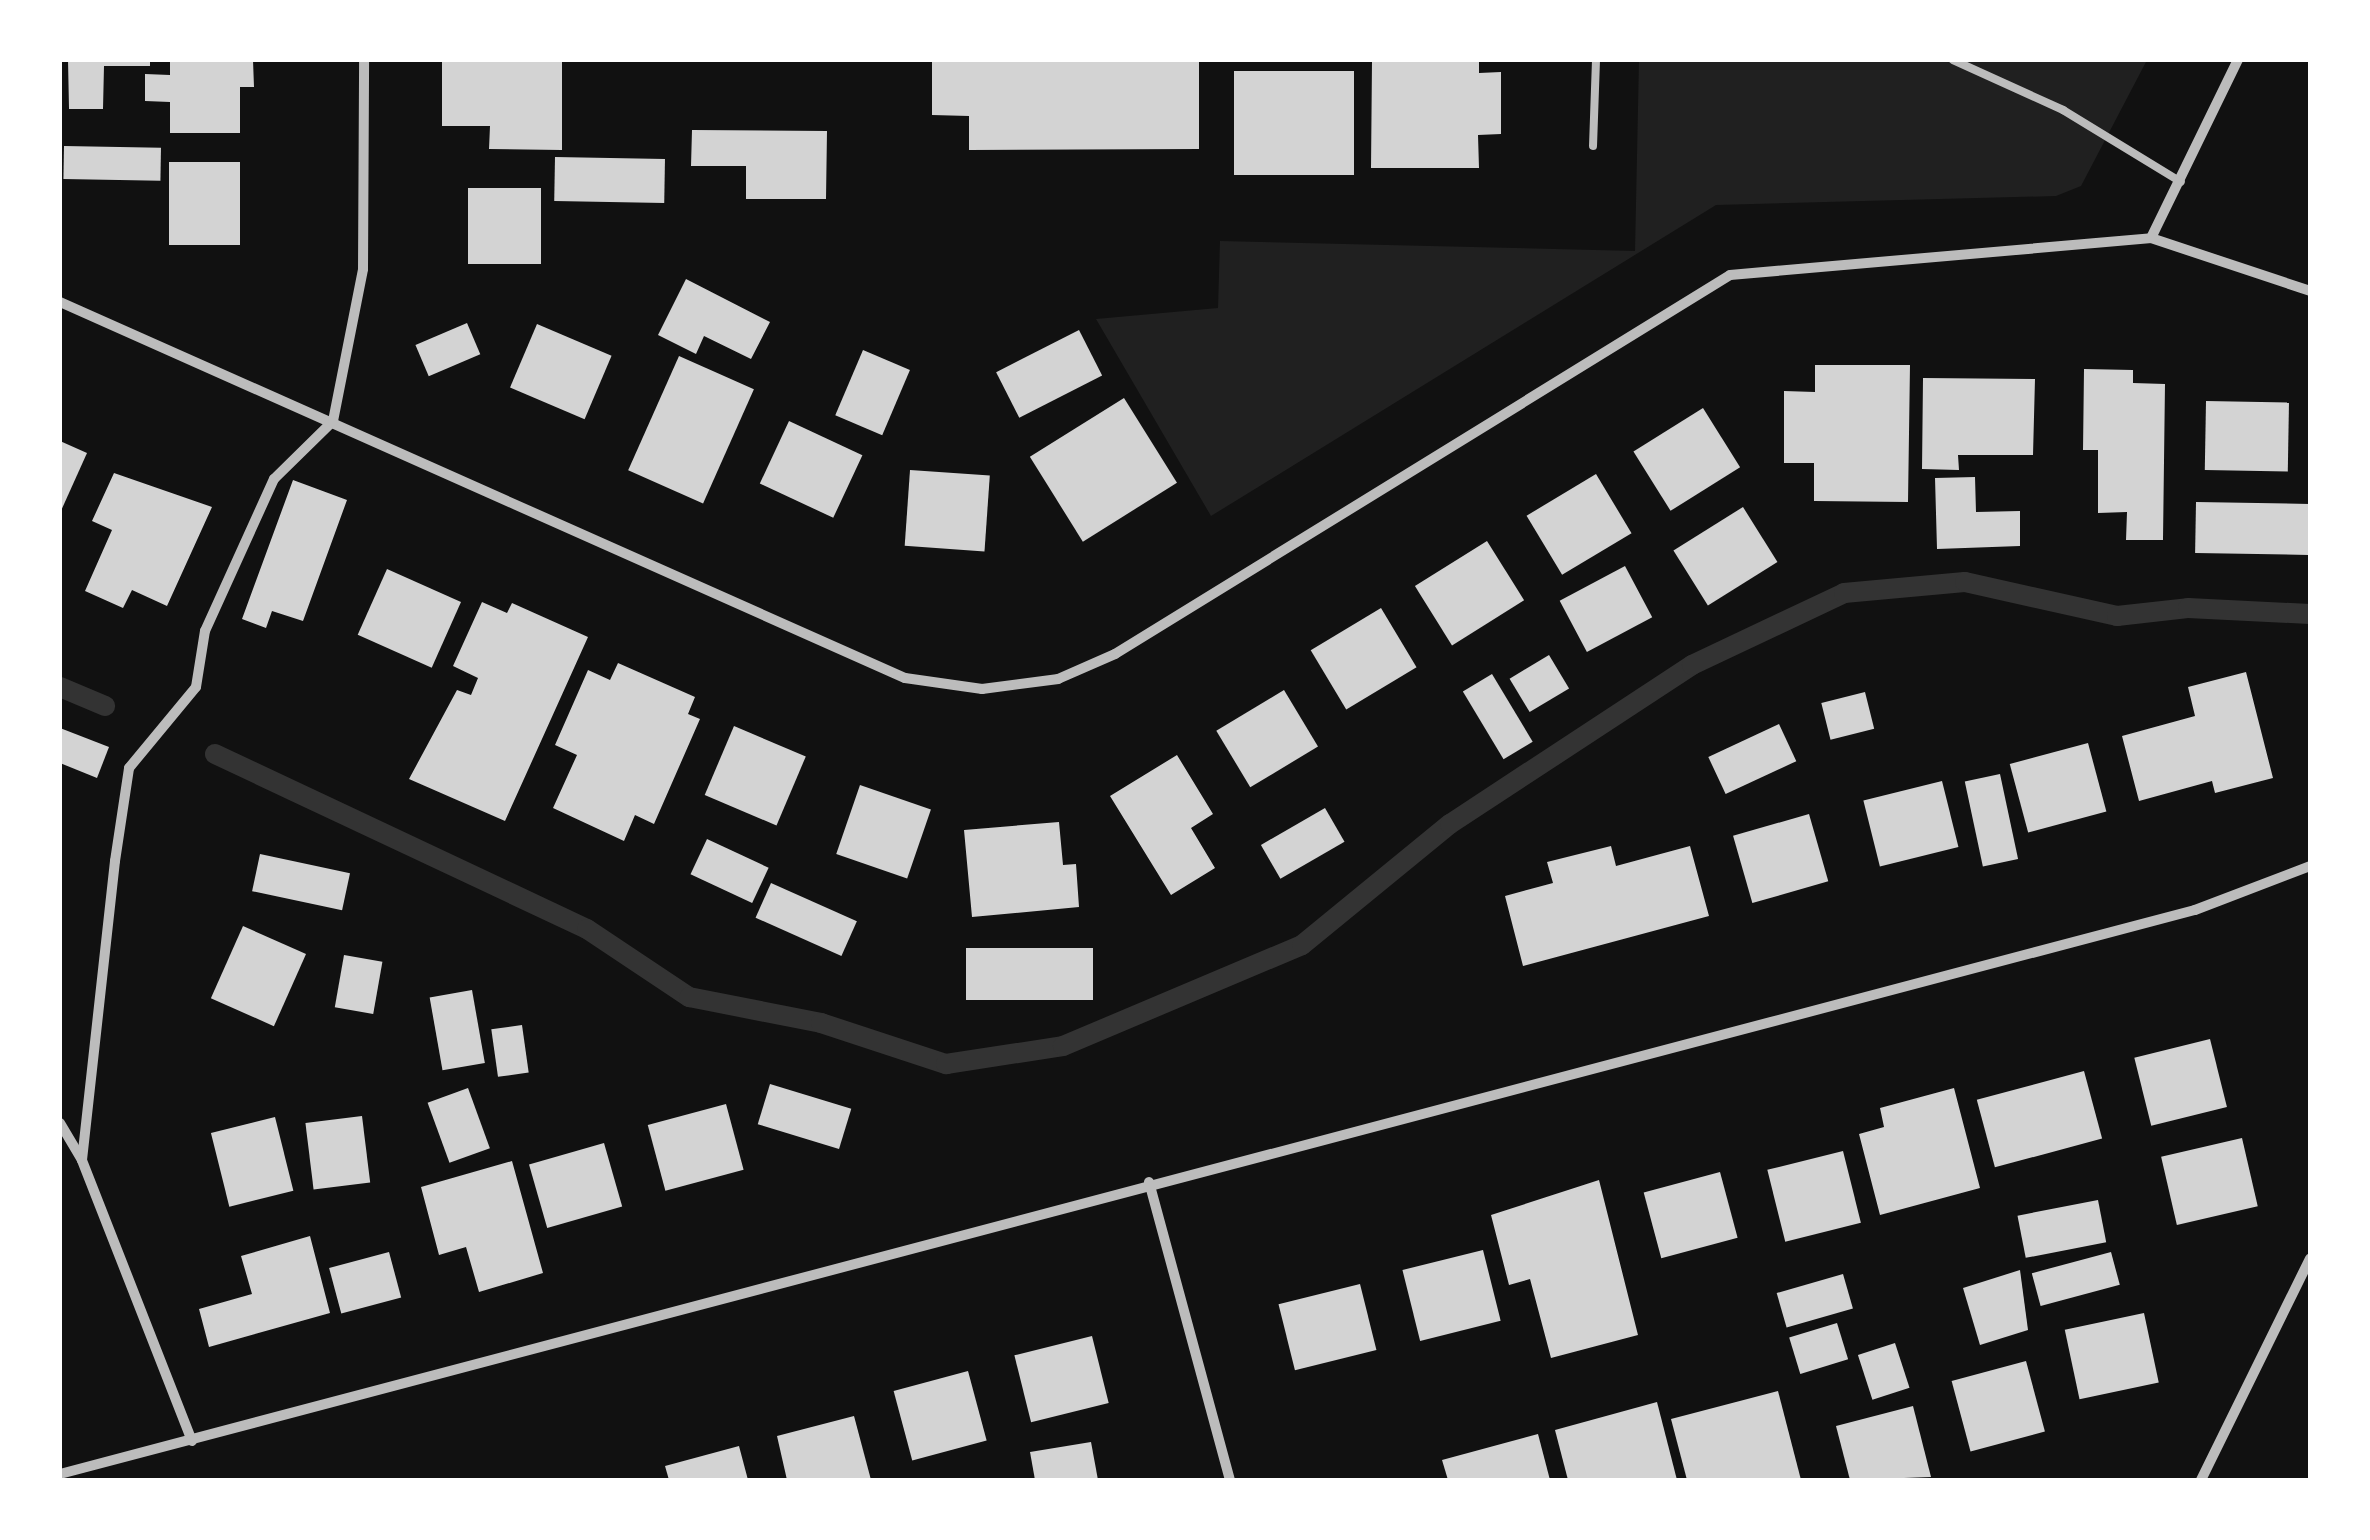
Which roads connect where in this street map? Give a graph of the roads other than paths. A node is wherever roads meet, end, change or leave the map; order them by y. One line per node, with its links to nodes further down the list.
1 (364, 60): 10 (street)
2 (1596, 60): 5 (lane)
3 (1954, 60): 6 (lane)
4 (2238, 60): 6 (street)
5 (1593, 146)
6 (2180, 182): 7 (street)
7 (2151, 238): 8 (street); 10 (street)
8 (2310, 291)
9 (60, 302): 10 (street)
10 (333, 421): 13 (street)
11 (2310, 866): 14 (street)
12 (60, 1122): 13 (street)
13 (82, 1160): 16 (street)
14 (1149, 1182): 16 (street); 18 (street)
15 (2310, 1258): 19 (street)
16 (192, 1441): 17 (street)
17 (60, 1474)
18 (1230, 1480)
19 (2201, 1480)

